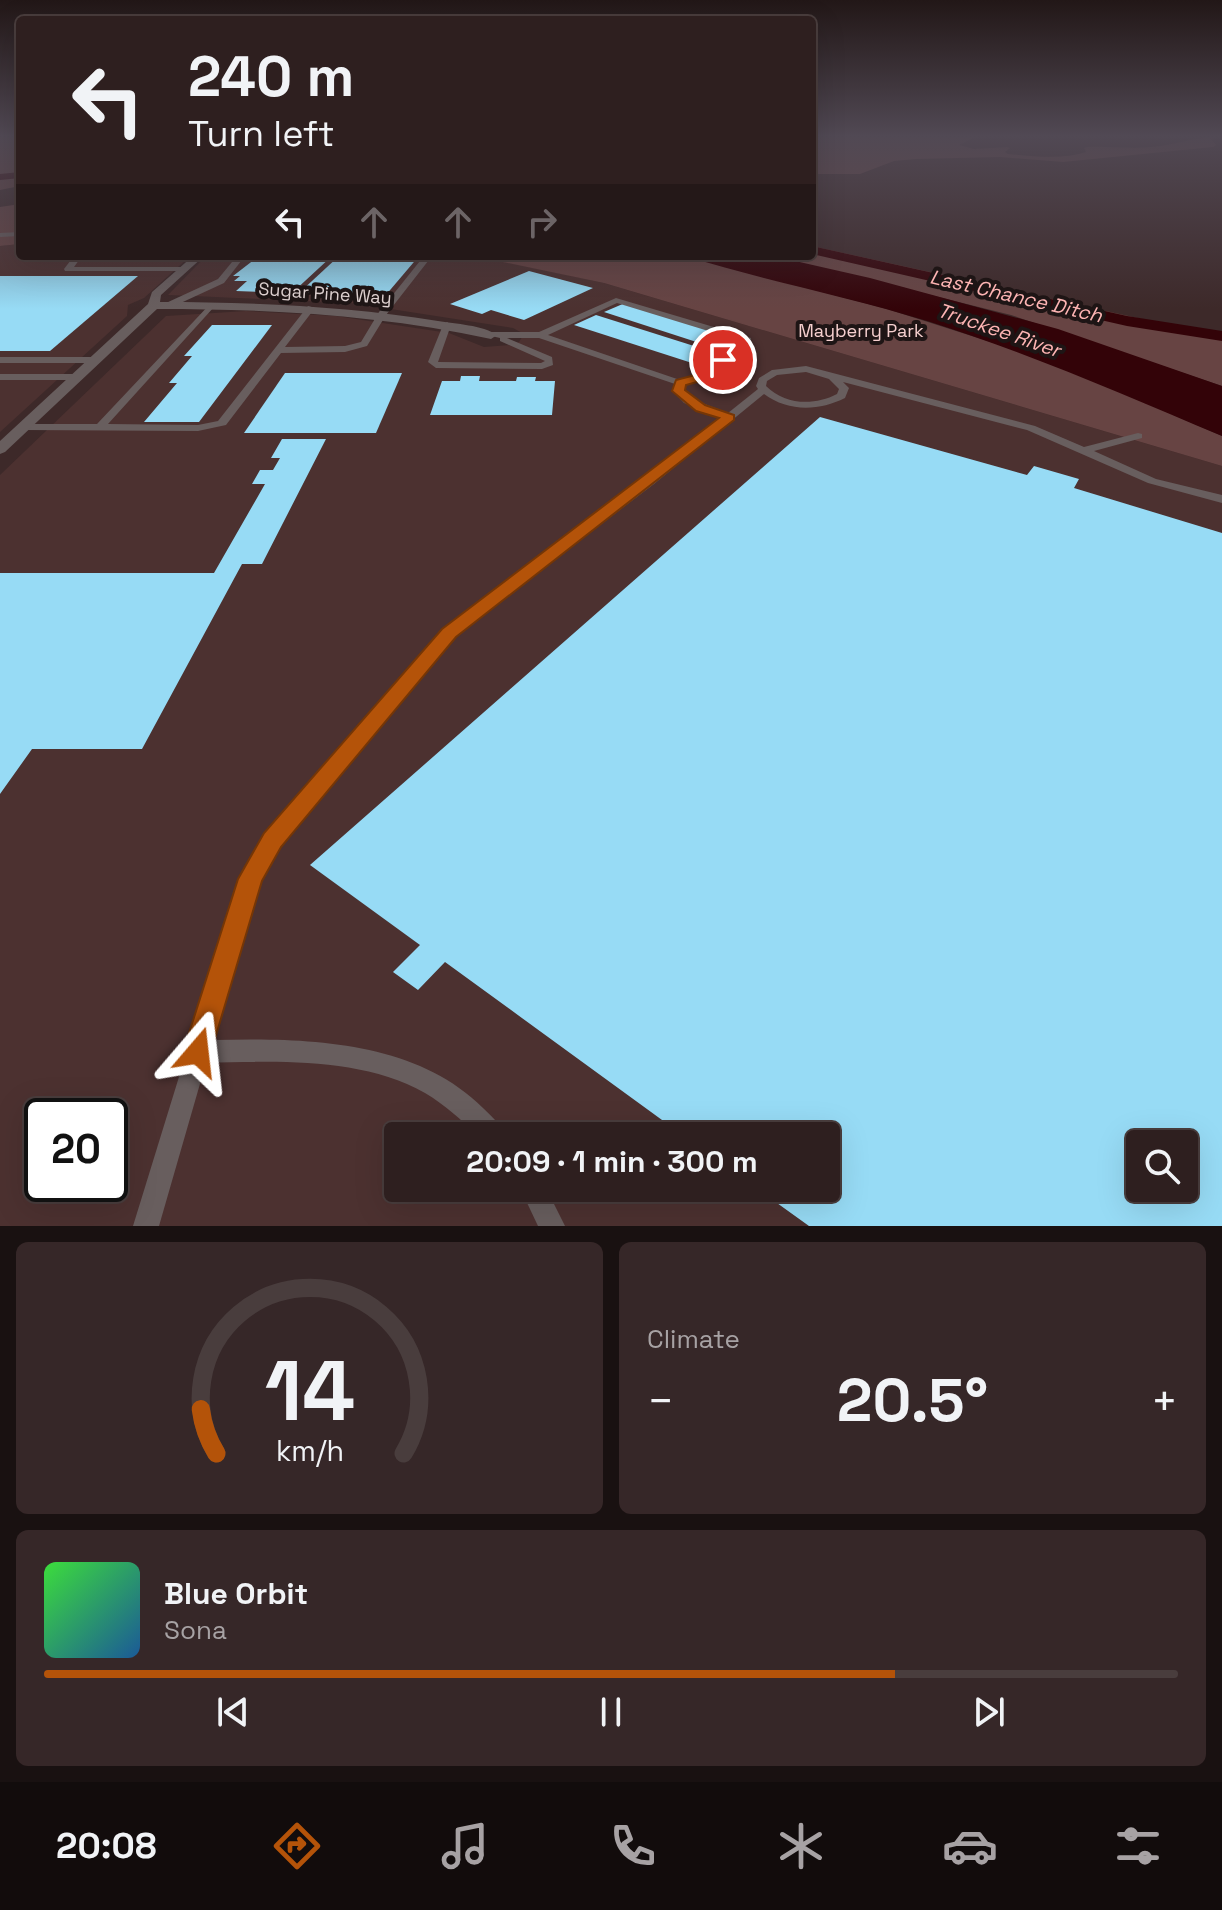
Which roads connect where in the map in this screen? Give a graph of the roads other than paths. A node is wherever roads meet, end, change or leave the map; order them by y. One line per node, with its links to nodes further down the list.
1 (75, 260): 5 (lane)
2 (194, 260): 5 (street)
3 (238, 260): 7 (lane)
4 (425, 260): 10 (lane)
5 (184, 269): 6 (street)
6 (154, 305): 7 (street, Sugar Pine Way); 16 (street)
7 (169, 305): 8 (street, Sugar Pine Way)
8 (211, 305): 9 (street, Sugar Pine Way); 24 (lane)
9 (311, 308): 10 (street, Sugar Pine Way); 14 (lane)
10 (382, 314): 11 (street, Sugar Pine Way); 14 (lane)
11 (447, 325): 12 (street, Sugar Pine Way); 12 (lane)
12 (491, 335): 13 (lane)
13 (540, 335): 20 (lane); 20 (lane)
14 (279, 350): 24 (lane)
15 (0, 360): 16 (lane)
16 (95, 360): 19 (street)
17 (828, 375): 21 (lane); 21 (lane); 27 (lane)
18 (0, 377): 19 (lane)
19 (77, 377): 23 (street)
20 (680, 383): 22 (lane)
21 (763, 390): 22 (lane)
22 (729, 417): 29 (lane)
23 (23, 427): 24 (lane); 26 (street)
24 (99, 428)
25 (1138, 436): 27 (lane)
26 (0, 449)
27 (1083, 451): 28 (lane)
28 (1222, 499)
29 (198, 1052): 30 (lane); 32 (lane)
30 (478, 1122)
31 (539, 1202): 33 (lane)
32 (146, 1226)
33 (552, 1226)

